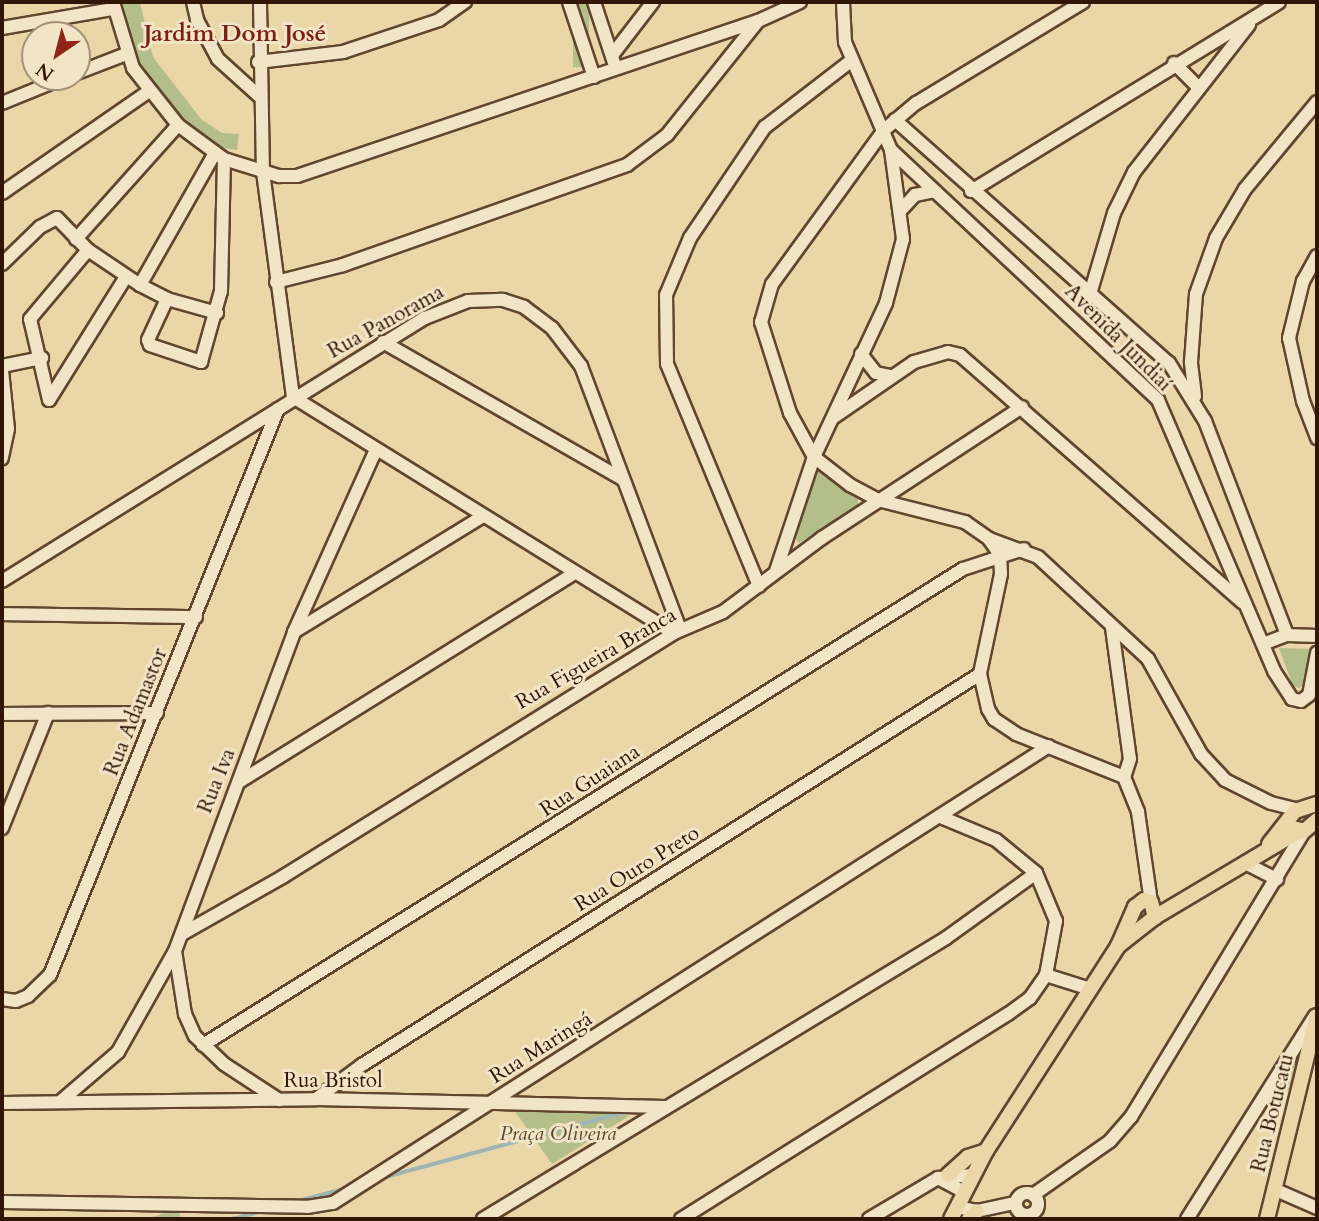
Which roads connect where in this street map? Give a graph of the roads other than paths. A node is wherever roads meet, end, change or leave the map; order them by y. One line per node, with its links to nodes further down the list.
1 (193, 2): 25 (street)
2 (260, 2): 18 (street)
3 (466, 2): 18 (street)
4 (569, 2): 21 (street)
5 (594, 2): 16 (street)
6 (653, 2): 16 (street)
7 (800, 2): 13 (street)
8 (843, 2): 17 (street)
9 (1083, 2): 28 (street)
10 (1279, 2): 12 (street)
11 (113, 5): 14 (street); 15 (street)
12 (1253, 19): 19 (street); 22 (street)
13 (758, 21): 16 (street); 43 (street)
14 (2, 27)
15 (126, 54): 20 (street); 24 (street)
16 (614, 60): 21 (street)
17 (852, 60): 30 (street); 73 (street)
18 (258, 62): 25 (street)
19 (1174, 63): 22 (street); 35 (street)
20 (91, 68)
21 (594, 77): 33 (street)
22 (1198, 87): 45 (street)
23 (32, 91): 27 (street)
24 (148, 92): 29 (street); 36 (street)
25 (259, 96): 33 (street)
26 (1317, 102): 51 (street)
27 (2, 103)
28 (895, 120): 30 (street); 35 (street, Avenida Jundiaí)
29 (178, 125): 32 (street); 38 (street)
30 (884, 130): 31 (street); 62 (street)
31 (891, 150): 34 (street, Avenida Jundiaí); 37 (street)
32 (220, 156): 33 (street); 44 (street); 47 (street)
33 (263, 172): 43 (street)
34 (935, 191): 37 (street); 74 (street, Avenida Jundiaí)
35 (971, 191): 45 (street, Avenida Jundiaí)
36 (2, 194)
37 (901, 210): 49 (street)
38 (76, 239): 39 (street); 41 (street)
39 (88, 250): 42 (street); 50 (street)
40 (1317, 256): 60 (street)
41 (2, 264)
42 (125, 277): 44 (street); 50 (street)
43 (276, 282): 55 (street)
44 (139, 285): 46 (street)
45 (1090, 294): 52 (street, Avenida Jundiaí)
46 (167, 299): 47 (street); 47 (street)
47 (217, 313)
48 (383, 342): 55 (street, Rua Panorama); 64 (street); 64 (street, Rua Panorama)
49 (861, 354): 54 (street); 59 (street)
50 (41, 358): 53 (street)
51 (1191, 362): 52 (street); 56 (street)
52 (1169, 363): 56 (street, Avenida Jundiaí)
53 (2, 368): 63 (street)
54 (890, 376): 57 (street); 59 (street)
55 (293, 397): 58 (street, Rua Panorama); 61 (street)
56 (1195, 400): 80 (street, Avenida Jundiaí)
57 (1021, 407): 65 (street, Rua Figueira Branca); 74 (street)
58 (278, 409): 72 (street, Rua Panorama); 76 (street, Rua Adamastor)
59 (834, 417): 62 (street)
60 (1317, 438)
61 (375, 452): 66 (street); 79 (street, Rua Iva)
62 (814, 457): 65 (street); 70 (street)
63 (2, 458)
64 (622, 479): 78 (street, Rua Panorama)
65 (878, 500): 67 (street); 70 (street, Rua Figueira Branca)
66 (483, 516): 71 (street); 79 (street)
67 (986, 536): 68 (street); 69 (street)
68 (1024, 548): 69 (street, Rua Guaiana); 77 (street)
69 (1000, 555): 84 (street); 104 (street, Rua Guaiana)
70 (776, 571): 73 (street, Rua Figueira Branca)
71 (575, 573): 78 (street); 90 (street)
72 (2, 581)
73 (759, 586): 78 (street, Rua Figueira Branca)
74 (1247, 606): 82 (street, Avenida Jundiaí)
75 (2, 614): 76 (street)
76 (196, 617): 86 (street, Rua Adamastor)
77 (1112, 628): 89 (street); 92 (street)
78 (677, 631): 98 (street, Rua Figueira Branca)
79 (294, 632): 90 (street, Rua Iva)
80 (1287, 635): 81 (street); 82 (street)
81 (1317, 636)
82 (1263, 644): 83 (street, Avenida Jundiaí)
83 (1317, 653)
84 (981, 674): 88 (street); 105 (street, Rua Ouro Preto)
85 (48, 713): 86 (street); 87 (street); 93 (street)
86 (157, 713): 102 (street, Rua Adamastor)
87 (2, 714)
88 (1049, 746): 89 (street); 91 (street, Rua Maringá)
89 (1124, 777): 97 (street)
90 (239, 782): 98 (street, Rua Iva)
91 (941, 817): 95 (street); 108 (street, Rua Maringá)
92 (1304, 819): 94 (main road); 96 (street)
93 (2, 828)
94 (1245, 863): 96 (street); 97 (main road)
95 (1036, 873): 100 (street); 110 (street)
96 (1277, 879): 115 (street)
97 (1147, 910): 101 (main road)
98 (182, 934): 99 (street, Rua Iva)
99 (175, 951): 104 (street); 107 (street, Rua Iva)
100 (1046, 975): 101 (street); 125 (street)
101 (1087, 988): 111 (main road)
102 (2, 999)
103 (1317, 1014): 114 (main road, Rua Botucatu); 127 (street)
104 (203, 1045): 106 (street)
105 (316, 1099): 106 (street, Rua Bristol); 108 (street, Rua Bristol)
106 (279, 1100): 107 (street, Rua Bristol)
107 (61, 1101): 109 (street, Rua Bristol)
108 (490, 1102): 110 (street, Rua Bristol); 119 (street, Rua Maringá)
109 (2, 1103)
110 (665, 1107): 124 (street)
111 (986, 1151): 112 (main road); 113 (main road)
112 (973, 1175): 113 (street); 117 (main road)
113 (943, 1177): 117 (street); 126 (street)
114 (1276, 1190): 120 (street); 128 (main road, Rua Botucatu)
115 (1033, 1195): 118 (street); 122 (street)
116 (2, 1202): 119 (street, Rua Maringá)
117 (959, 1203): 121 (street)
118 (1016, 1203): 121 (street); 122 (street)
119 (188, 1205): 123 (street)
120 (1317, 1208)
121 (977, 1214)
122 (1034, 1216)
123 (192, 1219)
124 (483, 1219)
125 (681, 1219)
126 (869, 1219)
127 (1188, 1219)
128 (1267, 1219)

